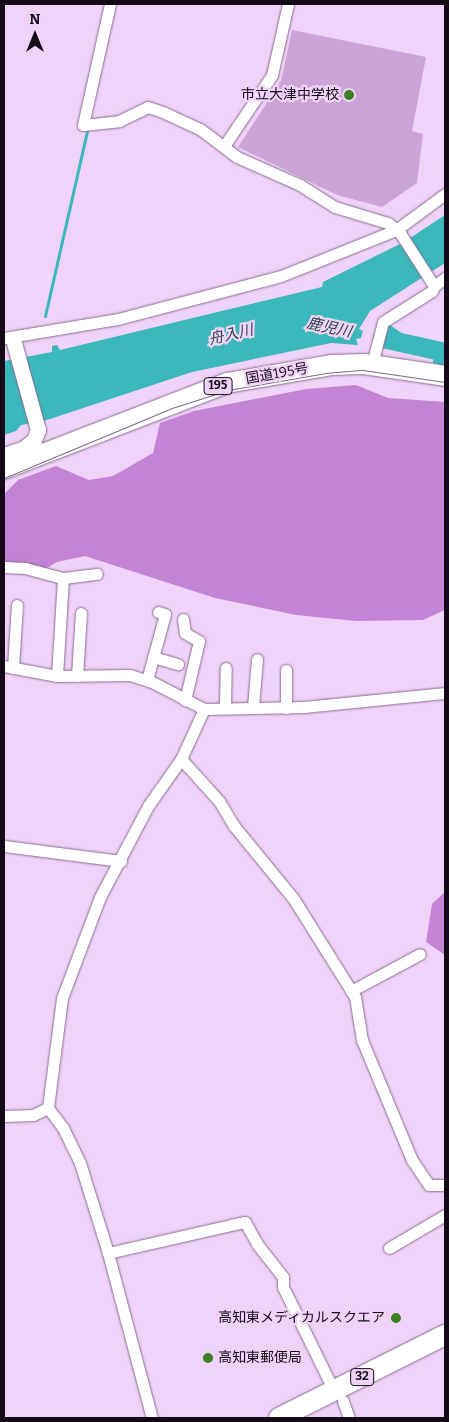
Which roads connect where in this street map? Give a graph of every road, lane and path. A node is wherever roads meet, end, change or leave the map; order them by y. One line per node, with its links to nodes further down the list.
1 (110, 4): 3 (street)
2 (288, 4): 3 (street)
3 (224, 146): 5 (street)
4 (445, 194): 5 (street)
5 (398, 232): 7 (street); 8 (street)
6 (445, 278): 7 (street)
7 (433, 284): 9 (street)
8 (7, 339): 11 (street)
9 (372, 364): 10 (highway, 国道195号 / 195); 12 (highway, 国道195号 / 195)
10 (445, 376)
11 (4, 455)
12 (4, 469)
13 (4, 567): 15 (street)
14 (97, 574): 15 (street)
15 (63, 578): 26 (street)
16 (17, 605): 23 (street)
17 (158, 612): 20 (street)
18 (81, 613): 27 (street)
19 (183, 619): 30 (street)
20 (153, 657): 22 (street); 28 (street)
21 (256, 660): 32 (street)
22 (178, 664)
23 (8, 667): 26 (street)
24 (226, 668): 31 (street)
25 (286, 670): 34 (street)
26 (57, 676): 27 (street)
27 (77, 676): 28 (street)
28 (147, 680): 30 (street)
29 (445, 693): 34 (street)
30 (185, 700): 33 (street)
31 (225, 707): 32 (street); 33 (street)
32 (253, 707): 34 (street)
33 (204, 708): 35 (street)
34 (286, 708)
35 (181, 759): 37 (street); 39 (street)
36 (4, 846): 37 (street)
37 (121, 861): 40 (street)
38 (420, 954): 39 (street)
39 (351, 991): 42 (street)
40 (48, 1108): 41 (street); 45 (street)
41 (4, 1116)
42 (445, 1185)
43 (445, 1215): 44 (street)
44 (389, 1248)
45 (108, 1253): 48 (street); 49 (street)
46 (445, 1335): 48 (highway, 32)
47 (445, 1350): 48 (highway, 32)
48 (342, 1404): 50 (highway, 32); 51 (highway, 32)
49 (152, 1418)
50 (279, 1418)
51 (310, 1418)

